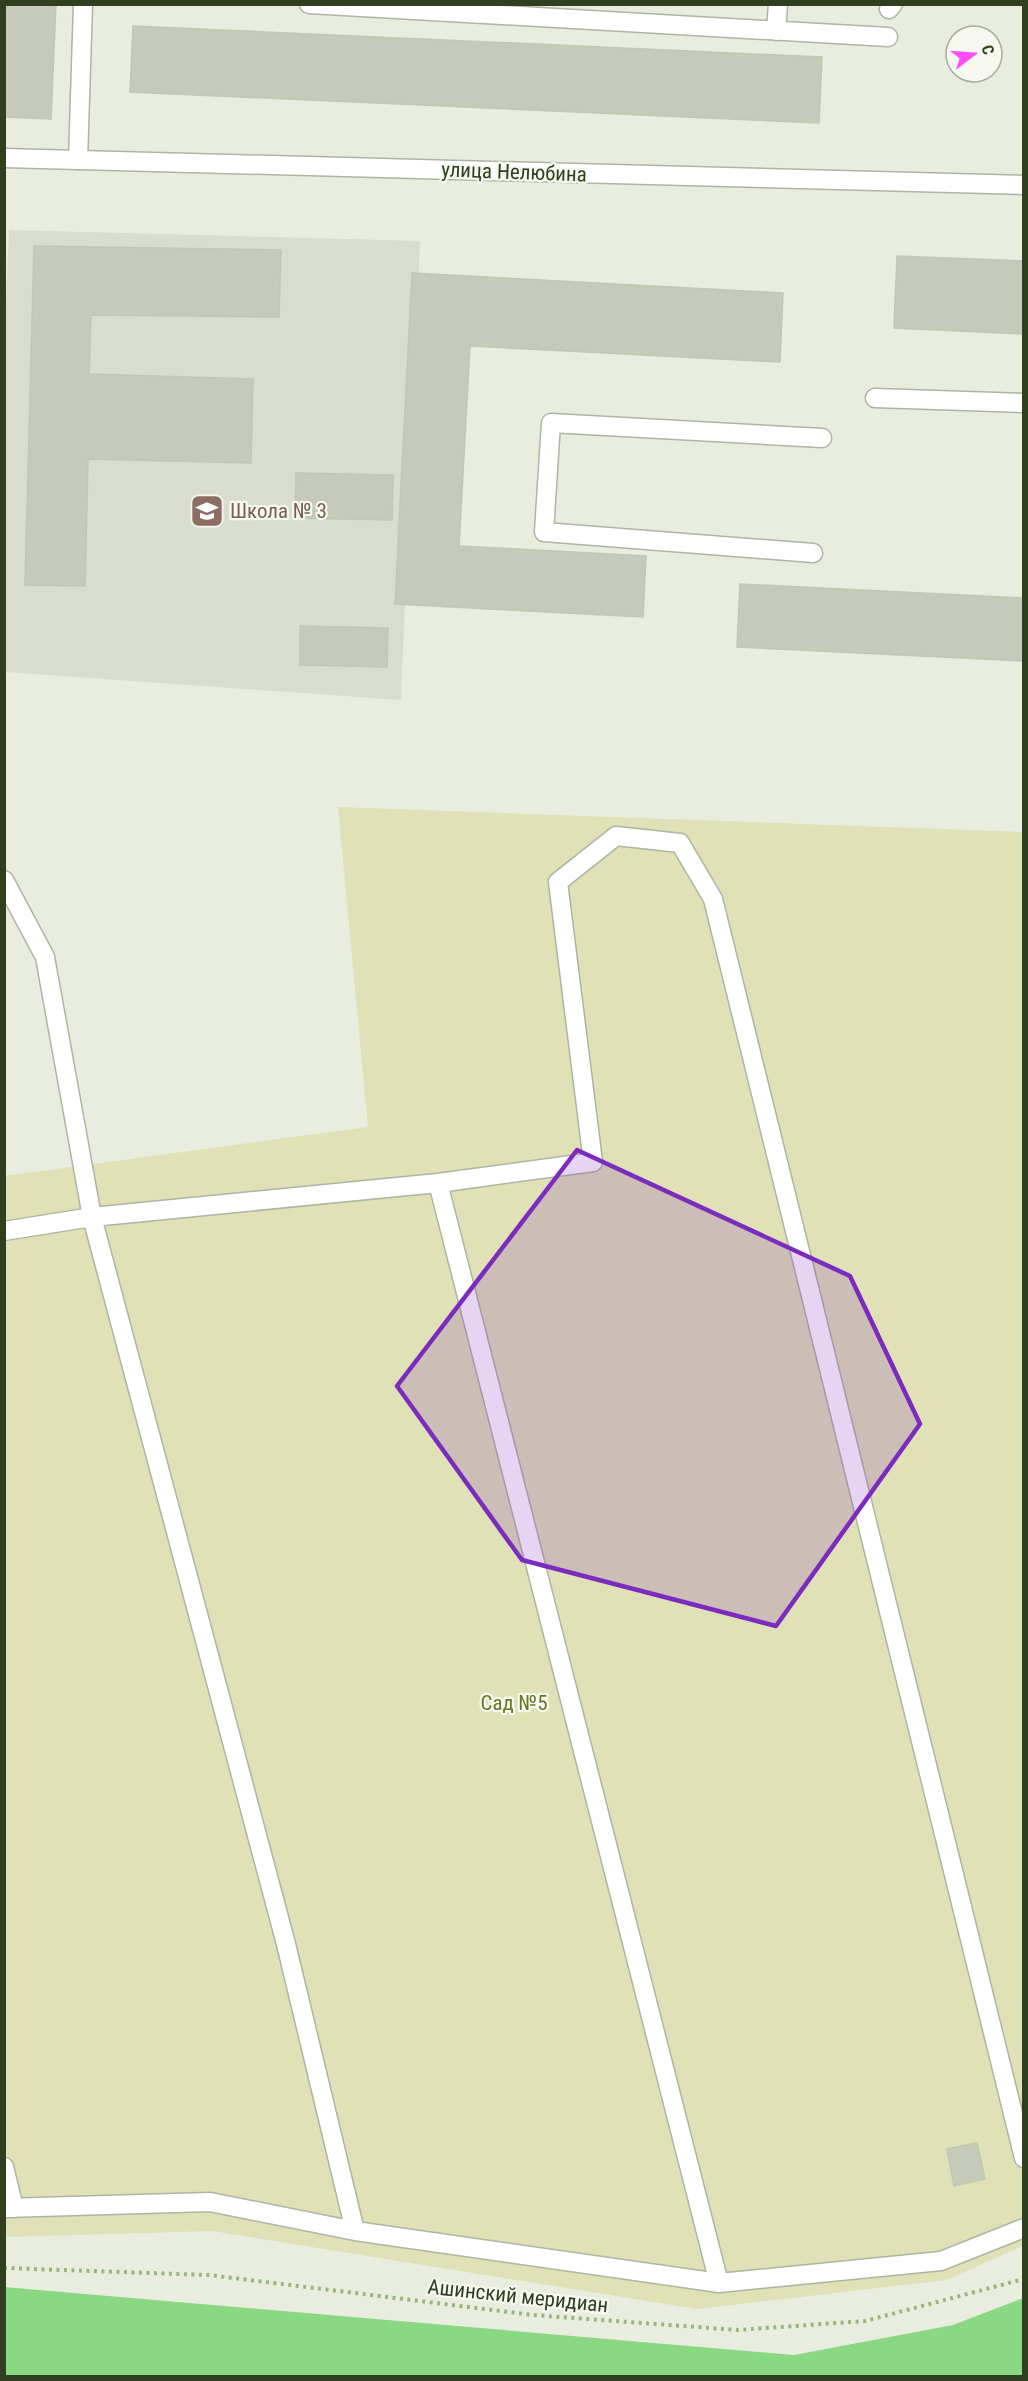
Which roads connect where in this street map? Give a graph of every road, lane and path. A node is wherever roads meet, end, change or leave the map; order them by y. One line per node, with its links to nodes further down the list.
1 (83, 4): 7 (street)
2 (309, 4): 4 (street)
3 (778, 4): 4 (street)
4 (776, 31): 5 (street)
5 (888, 37)
6 (4, 158): 7 (street, улица Нелюбина)
7 (78, 160): 8 (street, улица Нелюбина)
8 (1023, 185)
9 (874, 399): 10 (street)
10 (1023, 403)
11 (822, 438): 12 (street)
12 (813, 553)
13 (4, 880): 15 (street)
14 (438, 1183): 15 (street); 17 (street); 24 (street)
15 (92, 1217): 16 (street); 21 (street)
16 (4, 1231)
17 (1023, 2158)
18 (4, 2167): 19 (street)
19 (9, 2208): 21 (street)
20 (1023, 2228): 24 (street)
21 (355, 2231): 24 (street)
22 (4, 2268): 23 (path, Ашинский меридиан)
23 (1023, 2279)
24 (719, 2283)

